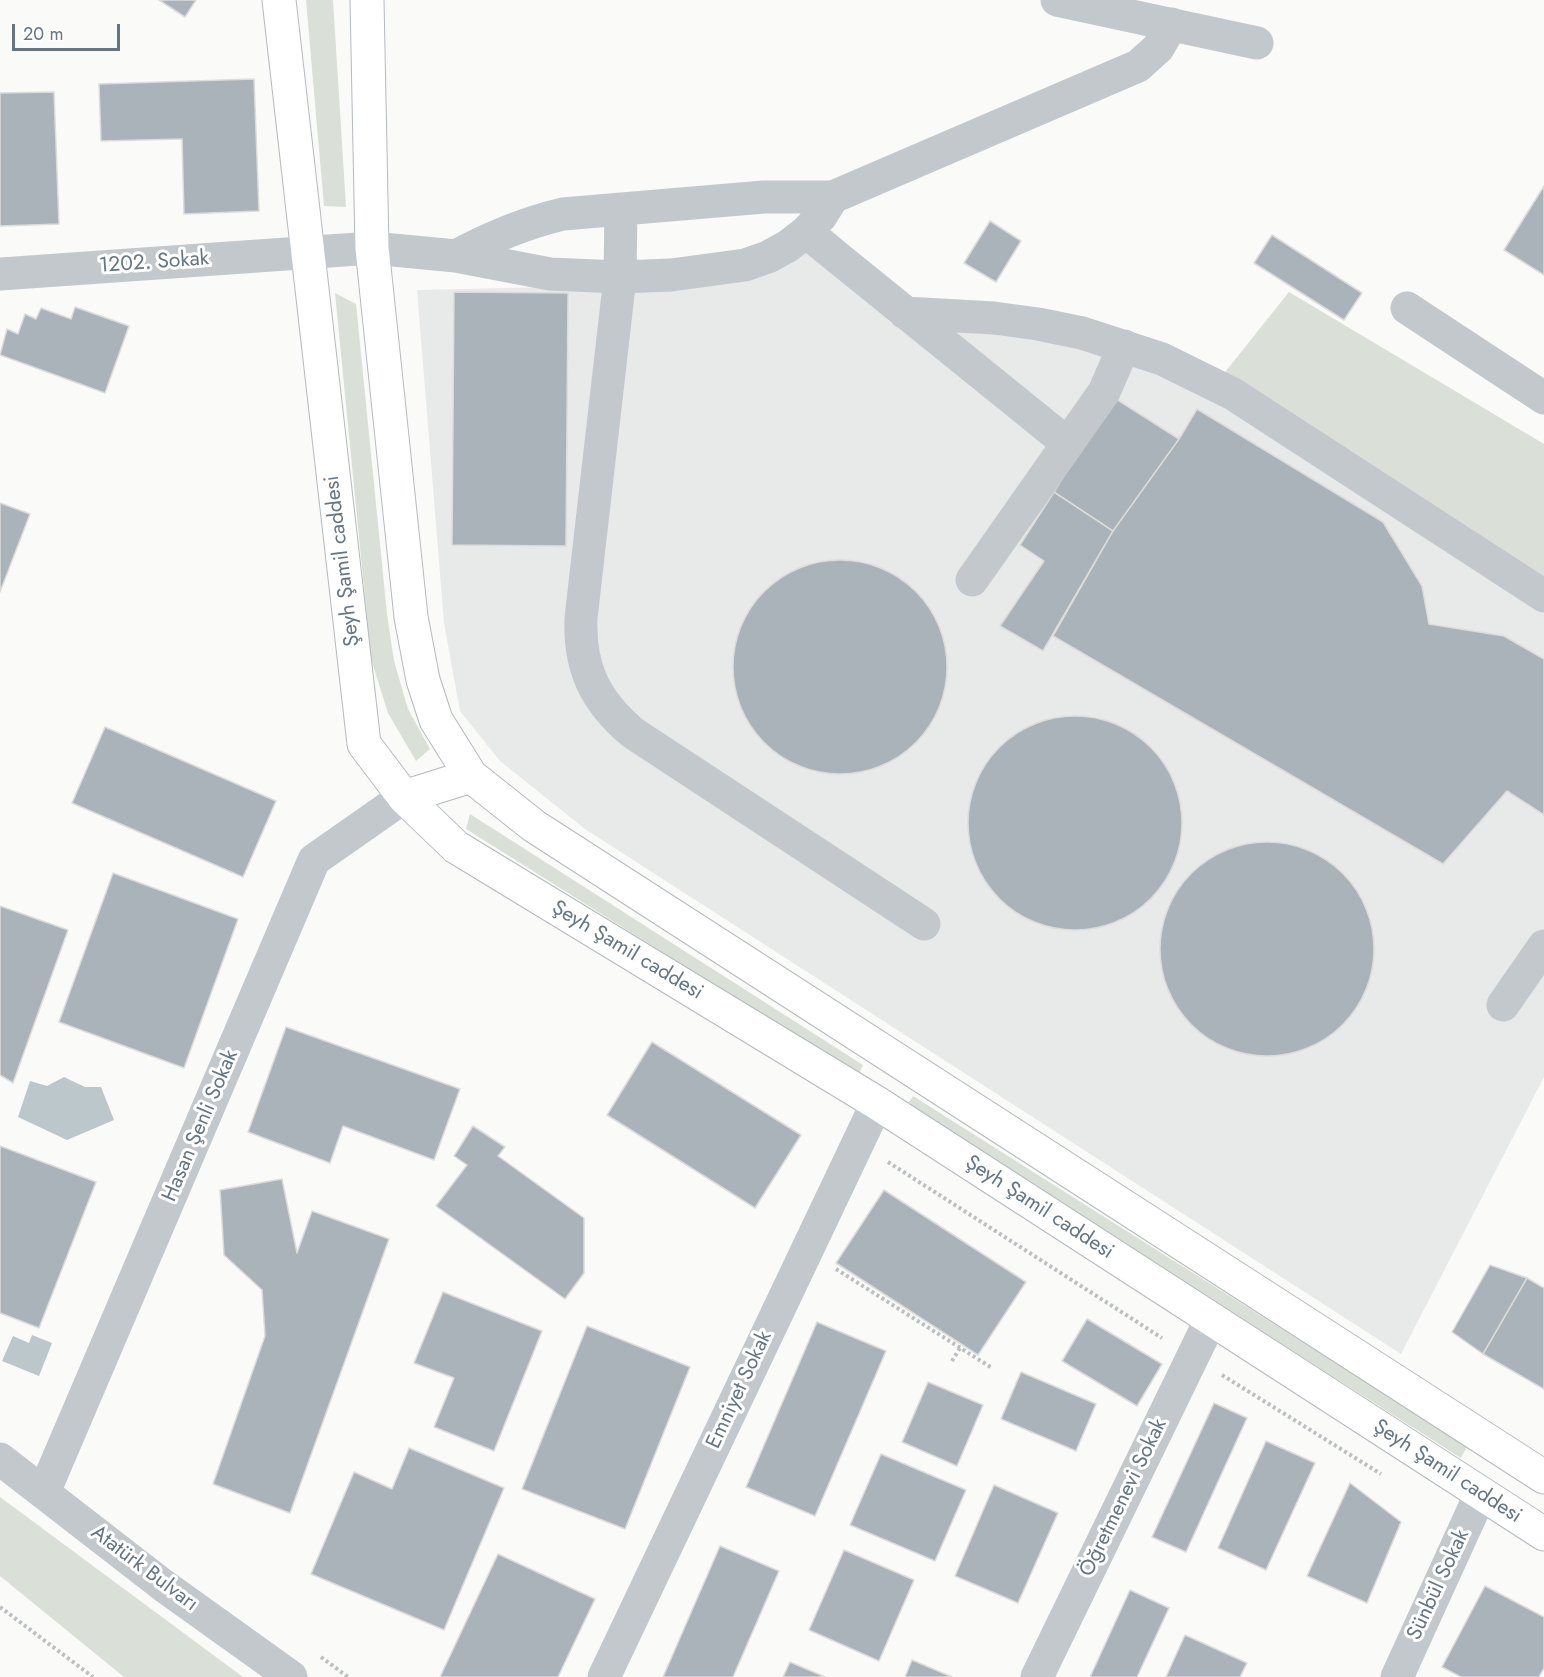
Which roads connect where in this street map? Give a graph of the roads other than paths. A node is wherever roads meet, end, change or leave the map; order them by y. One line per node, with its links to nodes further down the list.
1 (279, 0): 10 (main road, Şeyh Şamil caddesi)
2 (367, 0): 9 (main road)
3 (1057, 0): 4 (street)
4 (1172, 24): 5 (street); 6 (street)
5 (1257, 43)
6 (833, 197): 7 (street); 8 (street, 1202. Sokak)
7 (621, 209): 11 (street); 13 (street)
8 (806, 232): 13 (street, 1202. Sokak); 15 (street)
9 (372, 248): 10 (street, 1202. Sokak); 11 (street, 1202. Sokak); 21 (main road)
10 (308, 251): 12 (street, 1202. Sokak); 22 (main road, Şeyh Şamil caddesi)
11 (456, 256): 13 (street, 1202. Sokak)
12 (0, 274)
13 (620, 277): 23 (street)
14 (1407, 308): 17 (street)
15 (905, 313): 16 (street); 18 (street)
16 (1124, 346): 18 (street); 20 (street)
17 (1544, 398)
18 (1067, 443): 19 (street)
19 (972, 580)
20 (1544, 596)
21 (471, 776): 22 (main road); 26 (main road)
22 (404, 797): 27 (main road, Şeyh Şamil caddesi); 32 (street, Hasan Şenli Sokak)
23 (924, 924)
24 (1544, 946): 25 (street)
25 (1503, 1005)
26 (899, 1062): 27 (main road); 29 (main road)
27 (877, 1103): 28 (main road, Şeyh Şamil caddesi); 36 (street, Emniyet Sokak)
28 (1211, 1319): 33 (main road, Şeyh Şamil caddesi); 37 (street, Öğretmenevi Sokak)
29 (1505, 1453): 31 (main road); 33 (main road)
30 (0, 1459): 32 (street, Atatürk Bulvarı)
31 (1544, 1477)
32 (44, 1492): 35 (street, Atatürk Bulvarı)
33 (1481, 1494): 34 (main road, Şeyh Şamil caddesi); 38 (street, Sünbül Sokak)
34 (1544, 1534)
35 (291, 1677)
36 (604, 1677)
37 (1037, 1677)
38 (1397, 1677)

